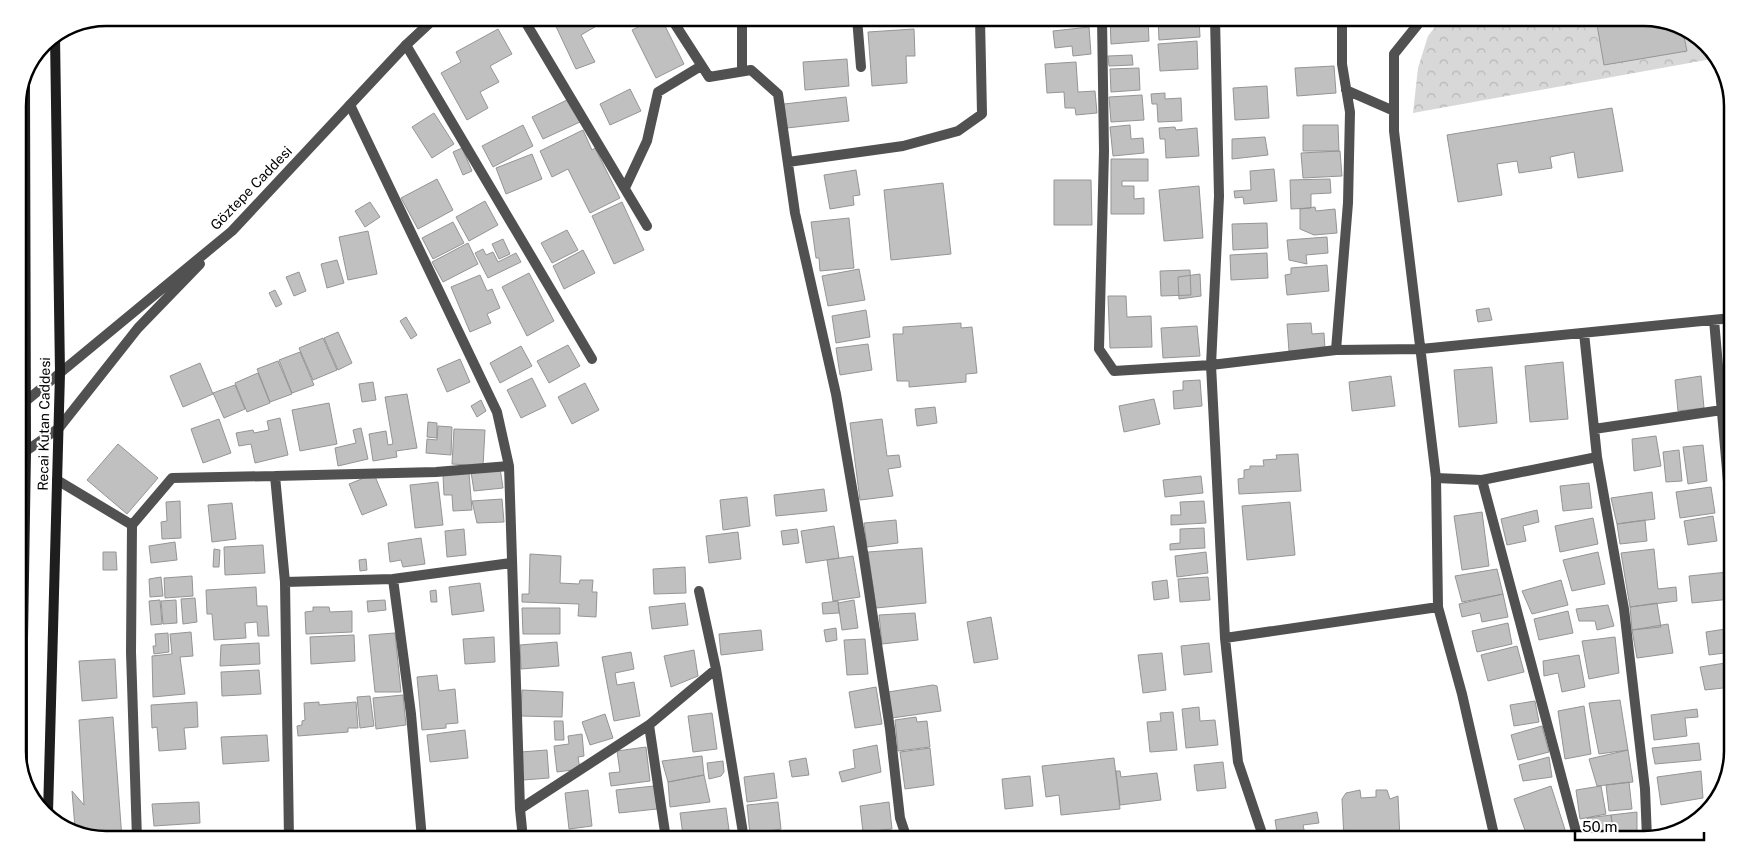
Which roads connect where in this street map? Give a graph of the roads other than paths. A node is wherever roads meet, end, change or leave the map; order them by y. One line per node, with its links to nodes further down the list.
1 (426, 26): 12 (street, Göztepe Caddesi)
2 (528, 26): 20 (street)
3 (676, 26): 13 (street)
4 (742, 26): 15 (street)
5 (858, 26): 14 (street)
6 (980, 26): 19 (street)
7 (1102, 26): 29 (street)
8 (1216, 26): 29 (street)
9 (1342, 26): 16 (street)
10 (1417, 26): 18 (street)
11 (56, 44): 30 (main road, Recai Kutan Caddesi)
12 (406, 45): 17 (street, Göztepe Caddesi); 28 (street)
13 (701, 66): 15 (street); 20 (street)
14 (861, 68)
15 (742, 71): 19 (street)
16 (1346, 90): 18 (street); 27 (street)
17 (350, 105): 22 (street, Göztepe Caddesi); 38 (street)
18 (1394, 111): 26 (street)
19 (788, 162): 60 (street)
20 (625, 188): 21 (street)
21 (647, 226)
22 (232, 231): 30 (street, Göztepe Caddesi); 33 (street)
23 (1724, 319): 24 (street)
24 (1714, 320): 25 (street); 32 (street)
25 (1584, 333): 26 (street); 34 (street)
26 (1421, 349): 27 (street); 40 (street)
27 (1336, 350): 29 (street)
28 (592, 358)
29 (1211, 365): 49 (street)
30 (60, 373): 31 (street, Göztepe Caddesi); 33 (main road, Recai Kutan Caddesi)
31 (26, 395)
32 (1722, 410): 34 (street); 35 (street)
33 (59, 428): 36 (street); 41 (main road, Recai Kutan Caddesi)
34 (1594, 429): 37 (street)
35 (1724, 434)
36 (26, 451)
37 (1597, 457): 42 (street); 64 (street)
38 (509, 466): 39 (street); 44 (street)
39 (275, 476): 43 (street); 46 (street)
40 (1436, 478): 42 (street); 48 (street)
41 (57, 480): 43 (street); 52 (main road, Recai Kutan Caddesi)
42 (1482, 480): 63 (street)
43 (132, 525): 54 (street)
44 (511, 563): 45 (street); 53 (street)
45 (393, 579): 46 (street); 56 (street)
46 (285, 582): 55 (street)
47 (699, 591): 50 (street)
48 (1438, 607): 49 (street); 62 (street)
49 (1225, 638): 61 (street)
50 (716, 669): 51 (street); 59 (street)
51 (649, 726): 53 (street); 58 (street)
52 (48, 805)
53 (520, 809): 57 (street)
54 (137, 831)
55 (289, 831)
56 (421, 831)
57 (522, 831)
58 (665, 831)
59 (743, 831)
60 (904, 831)
61 (1261, 831)
62 (1493, 831)
63 (1576, 831)
64 (1647, 831)

